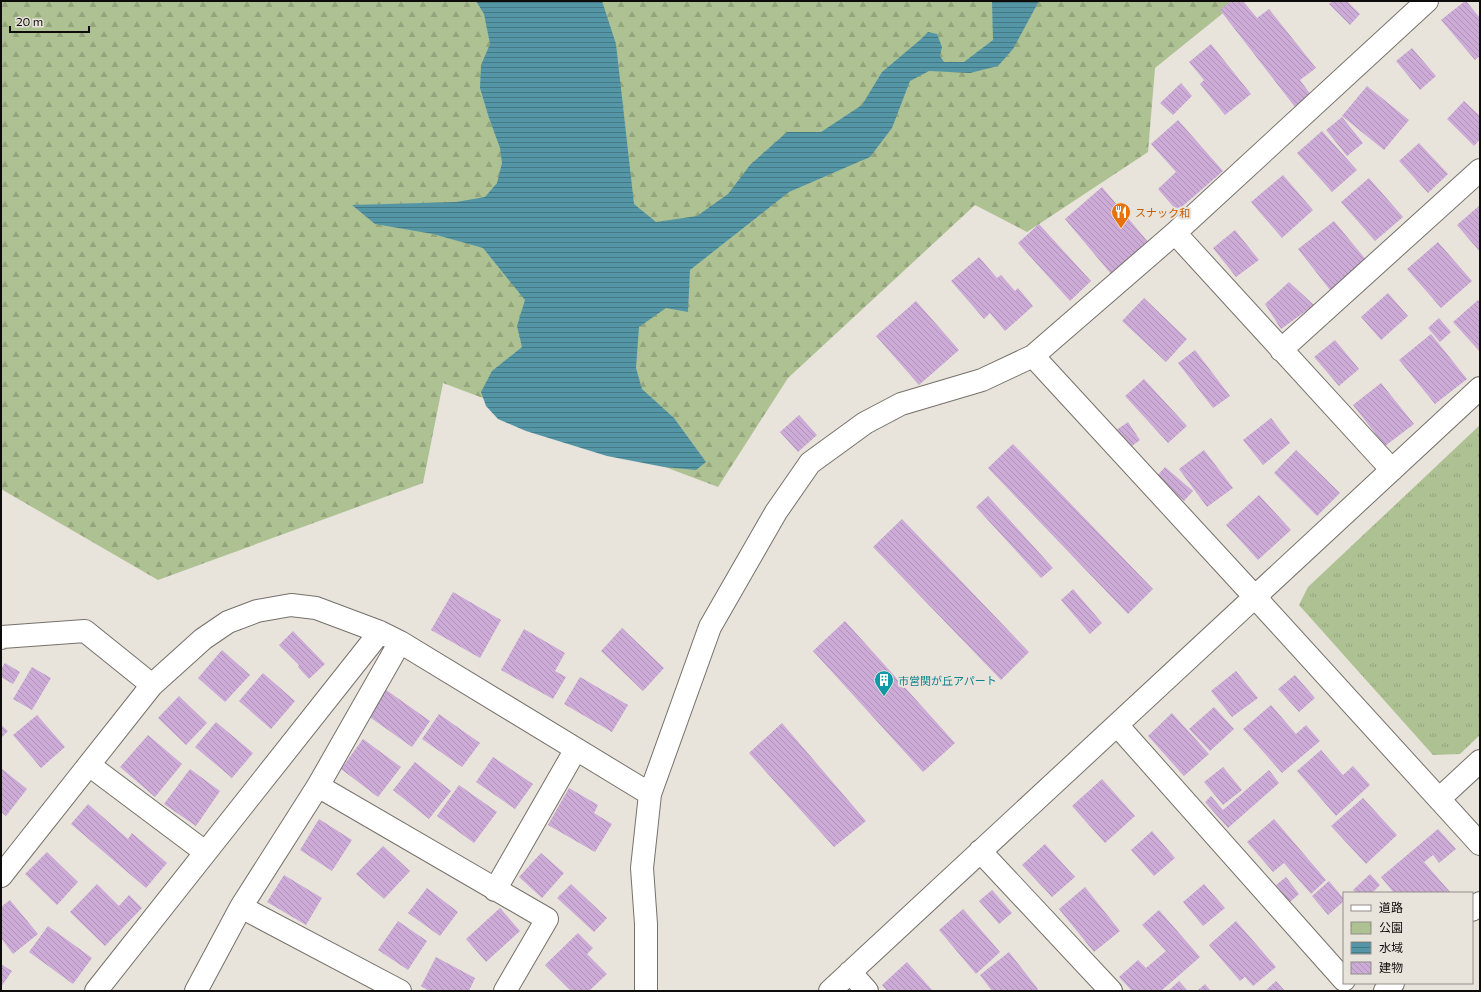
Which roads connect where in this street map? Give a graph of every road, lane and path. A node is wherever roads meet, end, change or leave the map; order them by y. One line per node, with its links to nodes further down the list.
1 (1427, 1): 3 (street)
2 (1480, 170): 4 (street)
3 (1175, 233): 4 (street); 5 (street)
4 (1281, 350): 7 (street)
5 (1033, 356): 8 (street); 18 (street)
6 (1480, 388): 7 (street)
7 (1392, 470): 8 (street)
8 (1255, 597): 13 (street); 19 (street)
9 (380, 632): 11 (street); 12 (street); 22 (street)
10 (1, 638): 12 (street)
11 (400, 642): 14 (street); 17 (street)
12 (152, 685): 16 (street)
13 (1117, 725): 21 (street); 27 (street)
14 (576, 749): 18 (street); 24 (street)
15 (1480, 762): 19 (street)
16 (89, 765): 22 (street); 23 (street)
17 (318, 786): 24 (street); 25 (street)
18 (650, 794): 32 (street)
19 (1439, 799): 20 (street)
20 (1480, 844)
21 (980, 851): 26 (street); 35 (street)
22 (205, 852): 28 (street)
23 (1, 876)
24 (495, 890): 31 (street)
25 (241, 907): 29 (street); 30 (street)
26 (850, 972): 33 (street); 34 (street)
27 (1343, 979)
28 (96, 991)
29 (196, 991)
30 (400, 991)
31 (505, 991)
32 (646, 991)
33 (830, 991)
34 (867, 991)
35 (1111, 991)

